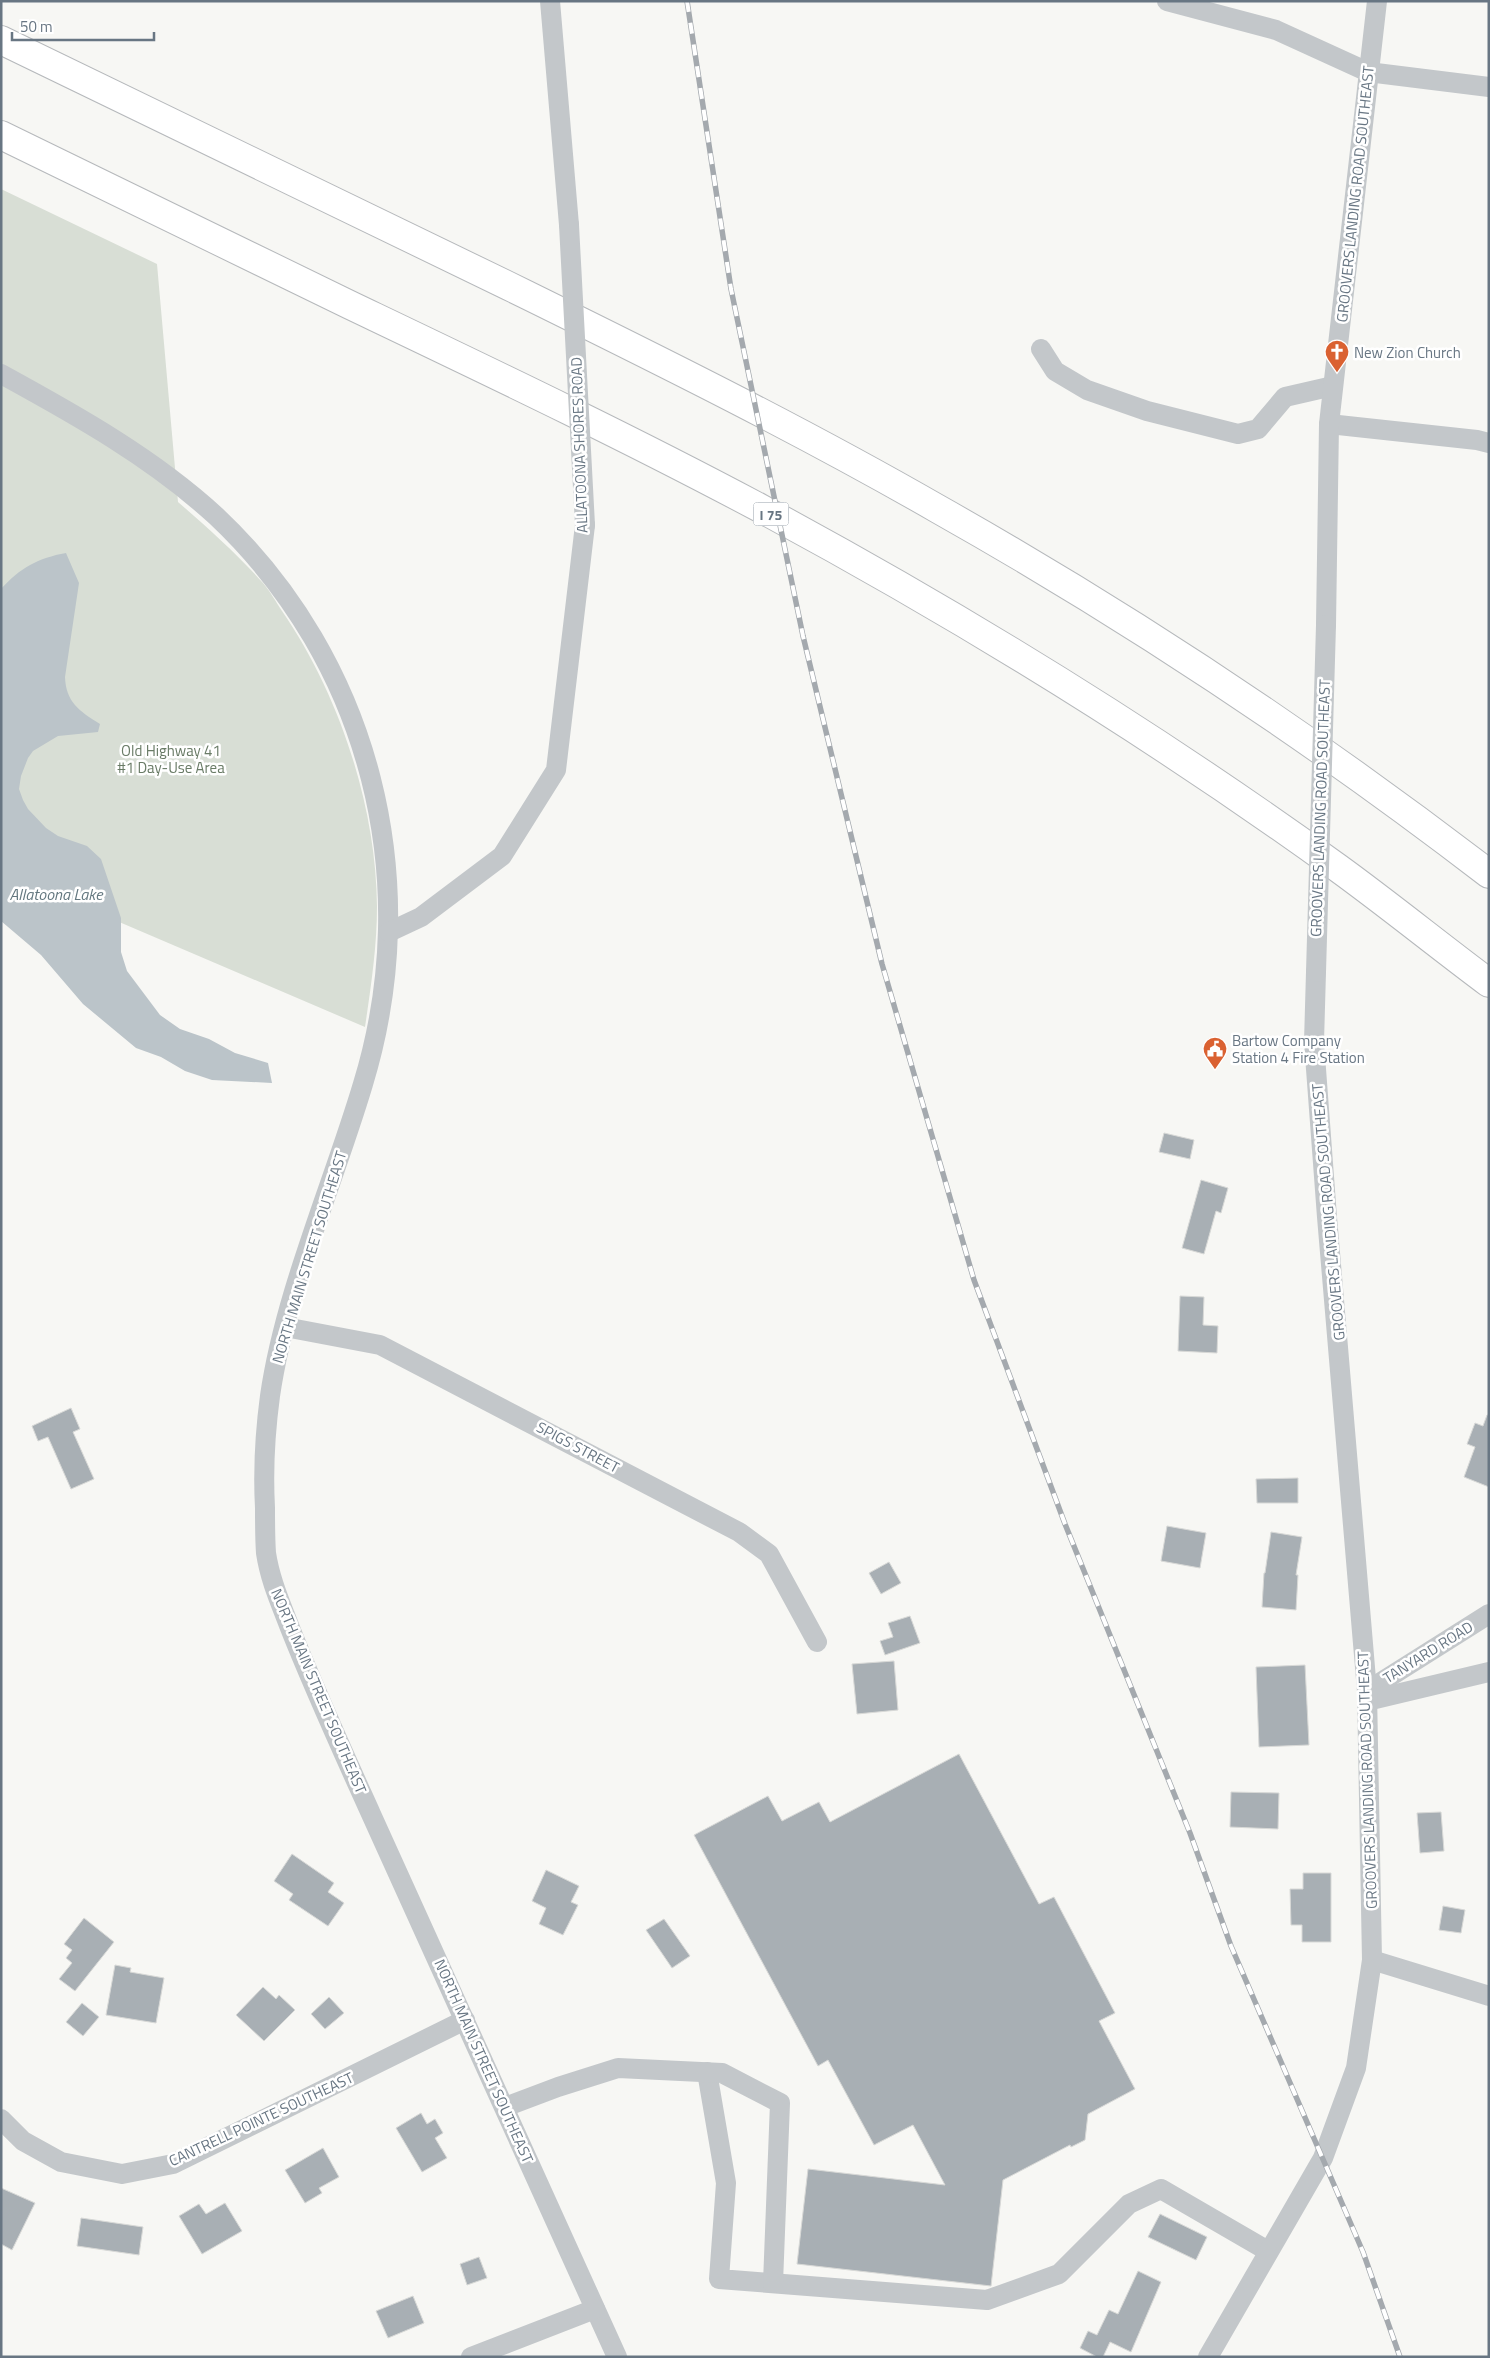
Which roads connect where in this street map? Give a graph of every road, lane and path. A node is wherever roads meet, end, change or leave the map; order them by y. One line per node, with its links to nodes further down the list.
1 (550, 1): 14 (street, ALLATOONA SHORES ROAD, bridge)
2 (1167, 1): 5 (street)
3 (1377, 1): 5 (street, GROOVERS LANDING ROAD SOUTHEAST)
4 (1, 40): 13 (highway)
5 (1368, 72): 6 (street); 10 (street, GROOVERS LANDING ROAD SOUTHEAST)
6 (1489, 88)
7 (1, 135): 15 (highway, I 75)
8 (1041, 350): 10 (street)
9 (1, 374): 14 (street, NORTH MAIN STREET SOUTHEAST)
10 (1333, 386): 11 (street, GROOVERS LANDING ROAD SOUTHEAST)
11 (1329, 424): 12 (street); 20 (street, GROOVERS LANDING ROAD SOUTHEAST, bridge)
12 (1489, 444)
13 (1489, 874)
14 (389, 932): 16 (street, NORTH MAIN STREET SOUTHEAST)
15 (1489, 983)
16 (285, 1327): 18 (street, SPIGS STREET); 23 (street, NORTH MAIN STREET SOUTHEAST)
17 (1489, 1614): 20 (street, TANYARD ROAD)
18 (817, 1642)
19 (1486, 1675): 20 (street)
20 (1367, 1696): 21 (street, GROOVERS LANDING ROAD SOUTHEAST)
21 (1372, 1960): 22 (street); 27 (street, GROOVERS LANDING ROAD SOUTHEAST)
22 (1489, 1996)
23 (465, 2020): 25 (street, NORTH MAIN STREET SOUTHEAST); 26 (street, CANTRELL POINTE SOUTHEAST)
24 (707, 2072): 25 (street); 28 (street); 28 (street)
25 (505, 2107): 29 (street, NORTH MAIN STREET SOUTHEAST)
26 (1, 2119)
27 (1268, 2251): 28 (street); 32 (street, GROOVERS LANDING ROAD SOUTHEAST)
28 (773, 2284)
29 (596, 2309): 30 (street); 31 (street, NORTH MAIN STREET SOUTHEAST)
30 (471, 2357)
31 (617, 2357)
32 (1208, 2357)

